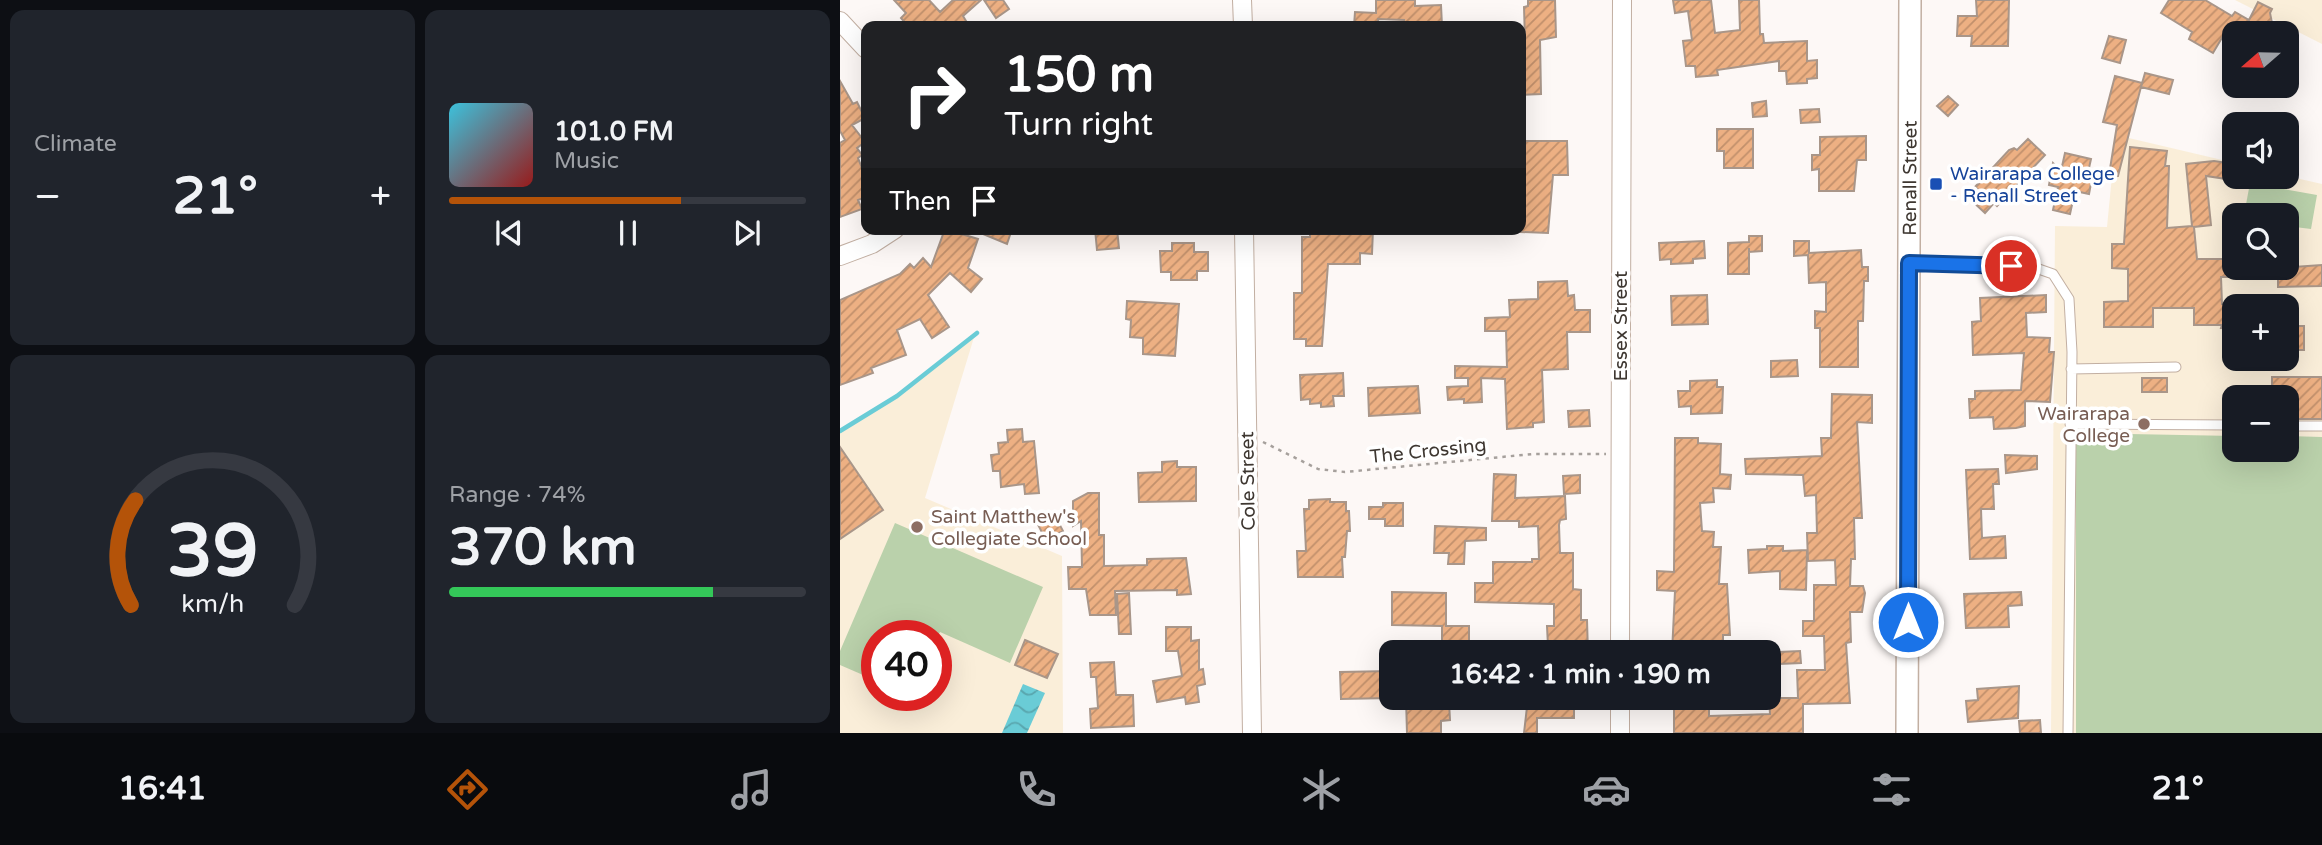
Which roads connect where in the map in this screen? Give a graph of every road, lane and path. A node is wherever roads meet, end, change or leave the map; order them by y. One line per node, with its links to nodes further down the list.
1 (1242, 0): 5 (street)
2 (1622, 0): 18 (street, Essex Street)
3 (1910, 0): 10 (street, Renall Street)
4 (840, 21): 6 (street)
5 (1243, 21)
6 (861, 44)
7 (886, 235): 9 (street)
8 (1244, 235): 17 (street, Cole Street)
9 (840, 256)
10 (1909, 263): 12 (lane); 23 (street, Renall Street)
11 (2176, 367): 12 (lane)
12 (2071, 369): 13 (lane)
13 (2070, 424): 14 (lane); 24 (lane)
14 (2222, 425)
15 (2299, 426): 16 (lane)
16 (2322, 426)
17 (1246, 438): 18 (path, The Crossing); 21 (street, Cole Street)
18 (1620, 454): 19 (street, Essex Street)
19 (1620, 640)
20 (1620, 710): 22 (street)
21 (1252, 733)
22 (1620, 733)
23 (1907, 733)
24 (2068, 733)

